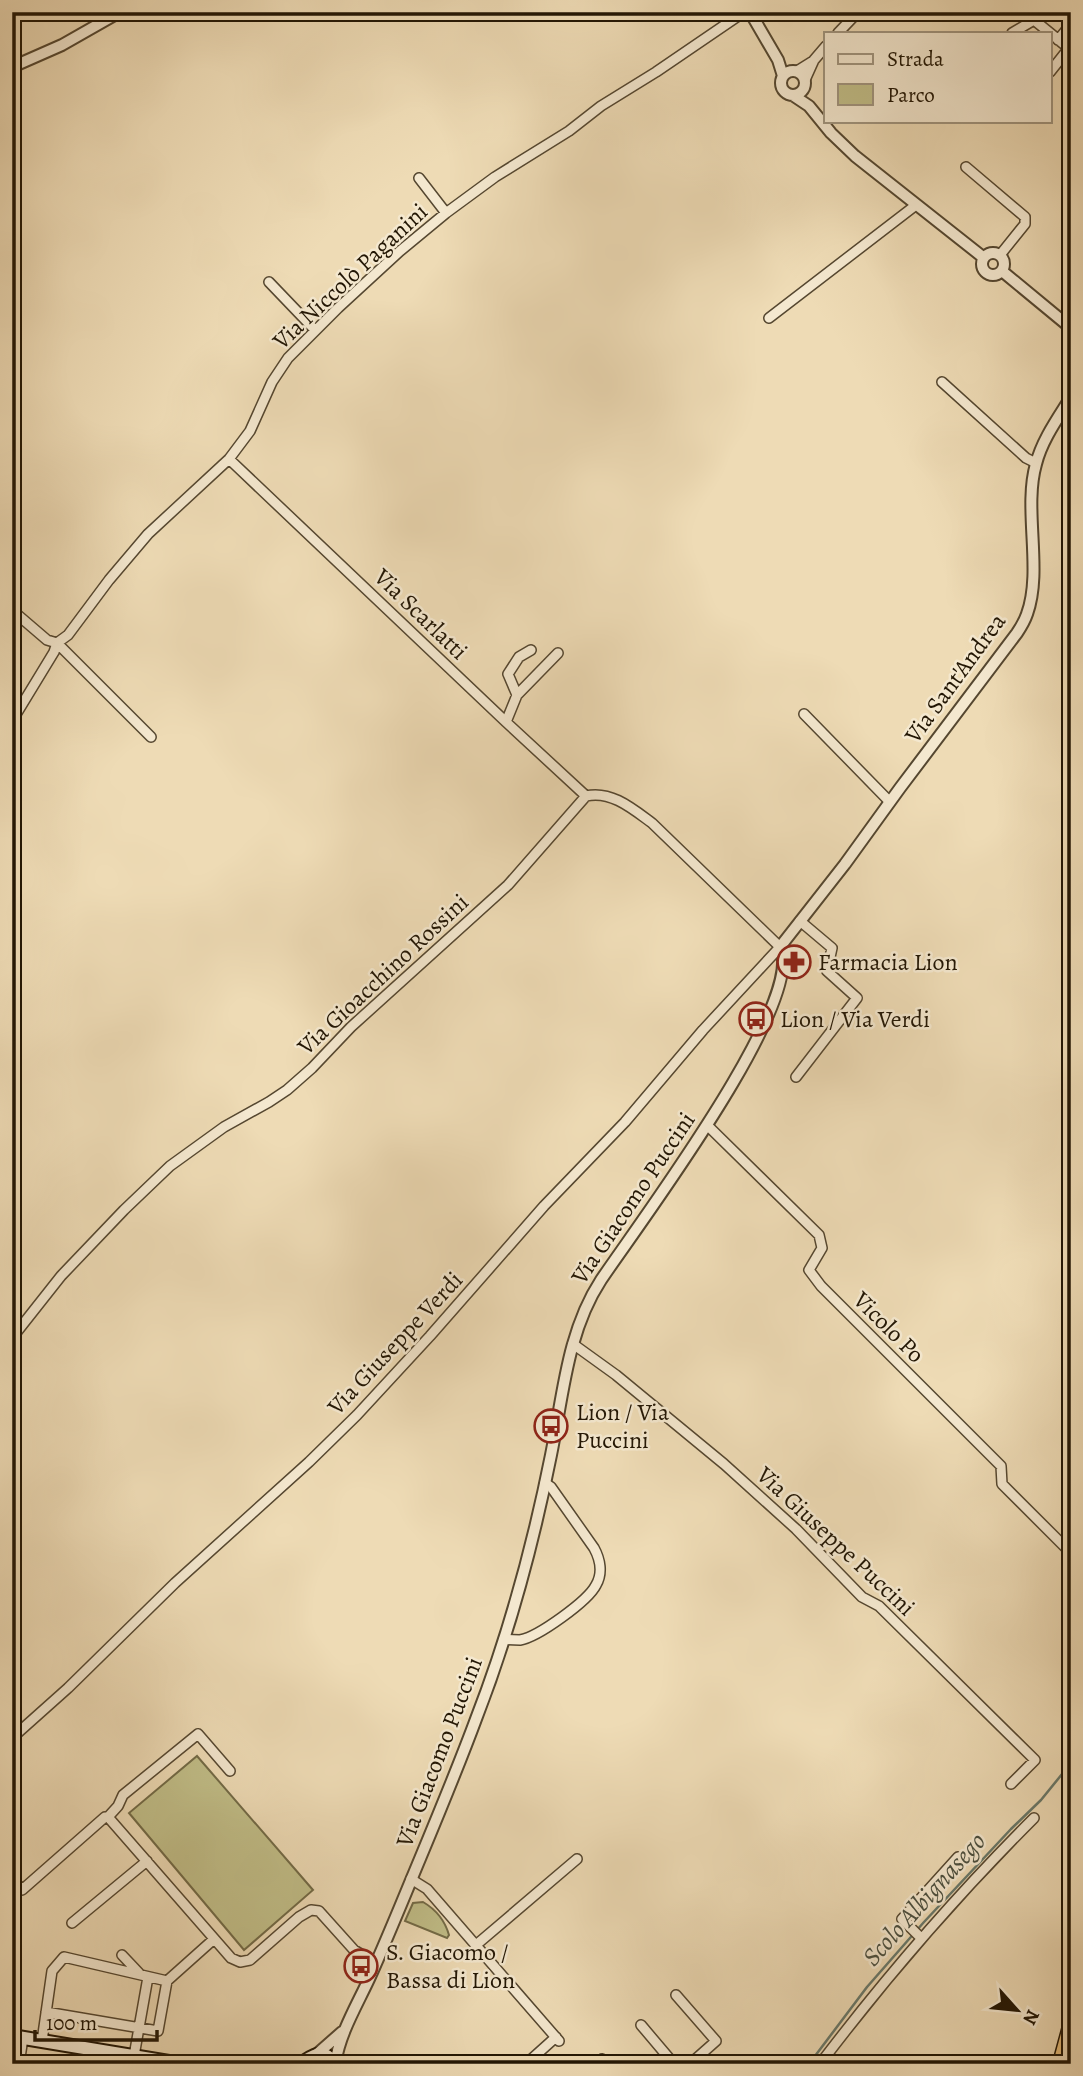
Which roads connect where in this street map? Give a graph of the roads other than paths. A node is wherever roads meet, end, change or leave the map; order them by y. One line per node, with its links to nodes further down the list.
1 (120, 12): 13 (street)
2 (744, 12): 21 (street, Via Niccolò Paganini)
3 (750, 12): 15 (street)
4 (858, 12): 6 (street)
5 (1071, 24): 10 (street)
6 (839, 32)
7 (1014, 32): 8 (street)
8 (1048, 32)
9 (1052, 35): 10 (street)
10 (1058, 40): 12 (street)
11 (824, 48): 15 (street)
12 (1070, 49): 14 (street)
13 (12, 67)
14 (1052, 70)
15 (797, 77): 16 (street); 16 (street); 17 (street)
16 (794, 96): 17 (street)
17 (809, 106): 20 (street)
18 (966, 167): 22 (street)
19 (419, 178): 21 (street)
20 (916, 205): 23 (street); 26 (street)
21 (446, 213): 28 (street, Via Niccolò Paganini)
22 (1000, 255): 23 (street); 24 (street)
23 (984, 258): 24 (street)
24 (1002, 271): 27 (street)
25 (269, 282): 28 (street)
26 (769, 318)
27 (1071, 328)
28 (315, 330): 31 (street, Via Niccolò Paganini)
29 (942, 382): 32 (street)
30 (1071, 397): 32 (street, Via Sant'Andrea)
31 (229, 459): 34 (street, Via Niccolò Paganini); 40 (street, Via Scarlatti)
32 (1036, 463): 43 (street, Via Sant'Andrea)
33 (12, 610): 34 (street)
34 (57, 643): 39 (street, Via Niccolò Paganini); 41 (street)
35 (531, 650): 37 (street)
36 (558, 653): 37 (street)
37 (517, 695): 40 (street)
38 (804, 714): 43 (street)
39 (12, 721)
40 (506, 722): 42 (street, Via Scarlatti)
41 (151, 737)
42 (586, 796): 45 (street); 48 (street, Via Gioacchino Rossini)
43 (890, 802): 44 (street, Via Sant'Andrea)
44 (800, 922): 45 (street, Via Sant'Andrea); 46 (street)
45 (780, 947): 47 (street, Via Giacomo Puccini); 53 (street, Via Giuseppe Verdi)
46 (796, 1077)
47 (707, 1125): 49 (street, Via Giacomo Puccini); 51 (street, Vicolo Po)
48 (12, 1338)
49 (573, 1344): 50 (street, Via Giacomo Puccini); 55 (street, Via Giuseppe Puccini)
50 (545, 1483): 52 (street, Via Giacomo Puccini); 52 (street, Via Giacomo Puccini)
51 (1071, 1553)
52 (504, 1639): 62 (street, Via Giacomo Puccini)
53 (12, 1738)
54 (230, 1772): 56 (street)
55 (1011, 1784)
56 (108, 1817): 60 (street); 61 (street)
57 (1034, 1818): 64 (street)
58 (958, 1857): 64 (street)
59 (577, 1859): 66 (street)
60 (147, 1861): 63 (street); 65 (street)
61 (12, 1878)
62 (411, 1880): 66 (street, Via Giacomo Puccini); 68 (street, Via Giacomo Puccini)
63 (72, 1923)
64 (917, 1934): 89 (street)
65 (214, 1939): 68 (street); 70 (street)
66 (476, 1945): 86 (street, Via Giacomo Puccini)
67 (122, 1955): 69 (street)
68 (376, 1962): 76 (street, Via Giacomo Puccini)
69 (144, 1976): 70 (street); 72 (street); 75 (street)
70 (167, 1981): 75 (street)
71 (676, 1995): 88 (street)
72 (46, 2012): 75 (street); 78 (street)
73 (641, 2025): 87 (street)
74 (1071, 2027): 90 (highway)
75 (139, 2028): 80 (street)
76 (344, 2031): 79 (street, Via Giacomo Puccini); 85 (street, Via Giacomo Puccini)
77 (18, 2037): 78 (main road); 83 (street)
78 (42, 2041): 81 (main road)
79 (317, 2054): 82 (main road); 85 (main road)
80 (134, 2056): 81 (main road); 84 (main road)
81 (110, 2058)
82 (303, 2063)
83 (19, 2064)
84 (181, 2064)
85 (335, 2064)
86 (526, 2064)
87 (674, 2064)
88 (690, 2064)
89 (820, 2064)
90 (1061, 2064)

